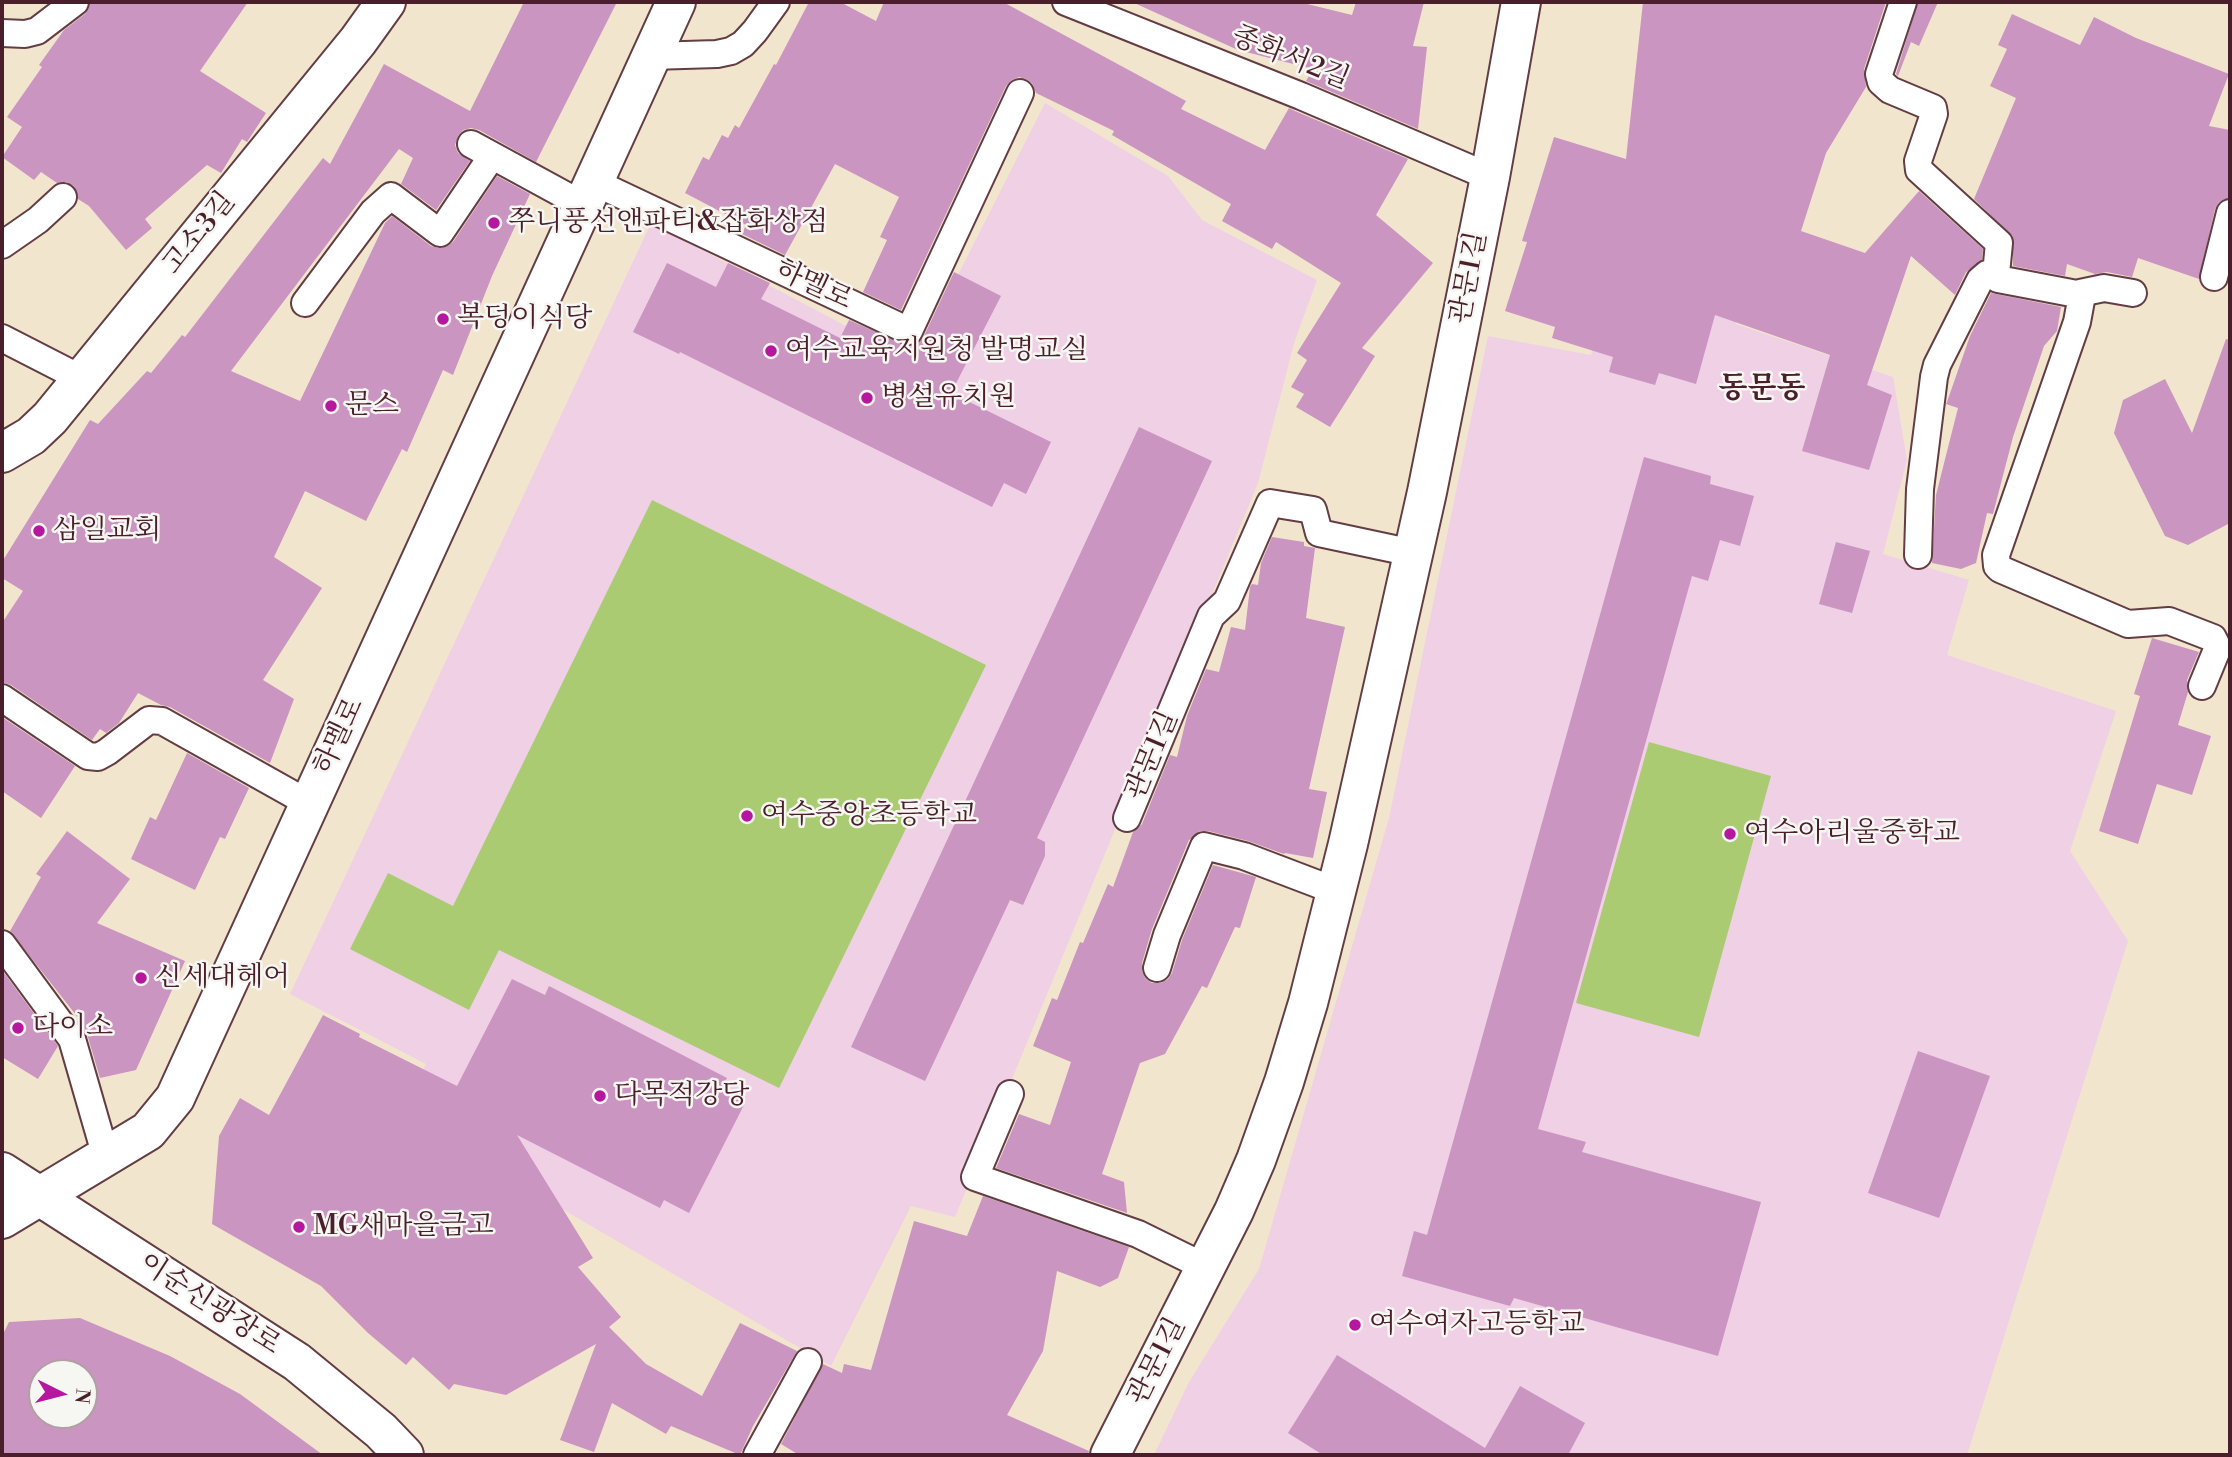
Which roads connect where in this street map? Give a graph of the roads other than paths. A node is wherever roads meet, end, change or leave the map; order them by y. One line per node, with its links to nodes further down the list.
1 (75, 2): 8 (lane)
2 (386, 2): 22 (street, 고소3길)
3 (676, 2): 9 (street, 하멜로)
4 (776, 2): 9 (lane)
5 (1066, 2): 11 (lane, 종화서2길)
6 (1521, 2): 11 (street, 관문1길)
7 (1903, 2): 16 (lane)
8 (2, 33)
9 (651, 56): 12 (street, 하멜로)
10 (1020, 93): 12 (lane, 하멜로)
11 (1490, 177): 24 (street, 관문1길)
12 (589, 194): 20 (lane); 28 (street, 하멜로)
13 (63, 197): 15 (lane)
14 (2230, 213): 17 (lane)
15 (2, 245)
16 (1996, 272): 18 (lane); 25 (lane)
17 (2214, 277)
18 (2080, 293): 19 (lane); 26 (lane)
19 (2133, 293)
20 (305, 303)
21 (2, 338): 22 (lane)
22 (82, 379): 23 (street, 고소3길)
23 (2, 453)
24 (1413, 552): 29 (lane, 관문1길); 30 (street, 관문1길)
25 (1918, 555)
26 (2202, 686)
27 (2, 698): 28 (lane)
28 (310, 804): 34 (street, 하멜로)
29 (1128, 818)
30 (1336, 891): 32 (lane); 38 (street, 관문1길)
31 (2, 944): 34 (lane)
32 (1157, 968)
33 (1010, 1094): 38 (lane)
34 (106, 1157): 36 (street, 하멜로)
35 (2, 1172): 36 (street, 이순신광장로)
36 (41, 1195): 37 (street, 하멜로); 40 (street, 이순신광장로)
37 (2, 1219)
38 (1207, 1268): 42 (street, 관문1길)
39 (808, 1362): 41 (lane)
40 (404, 1455)
41 (757, 1455)
42 (1110, 1455)

